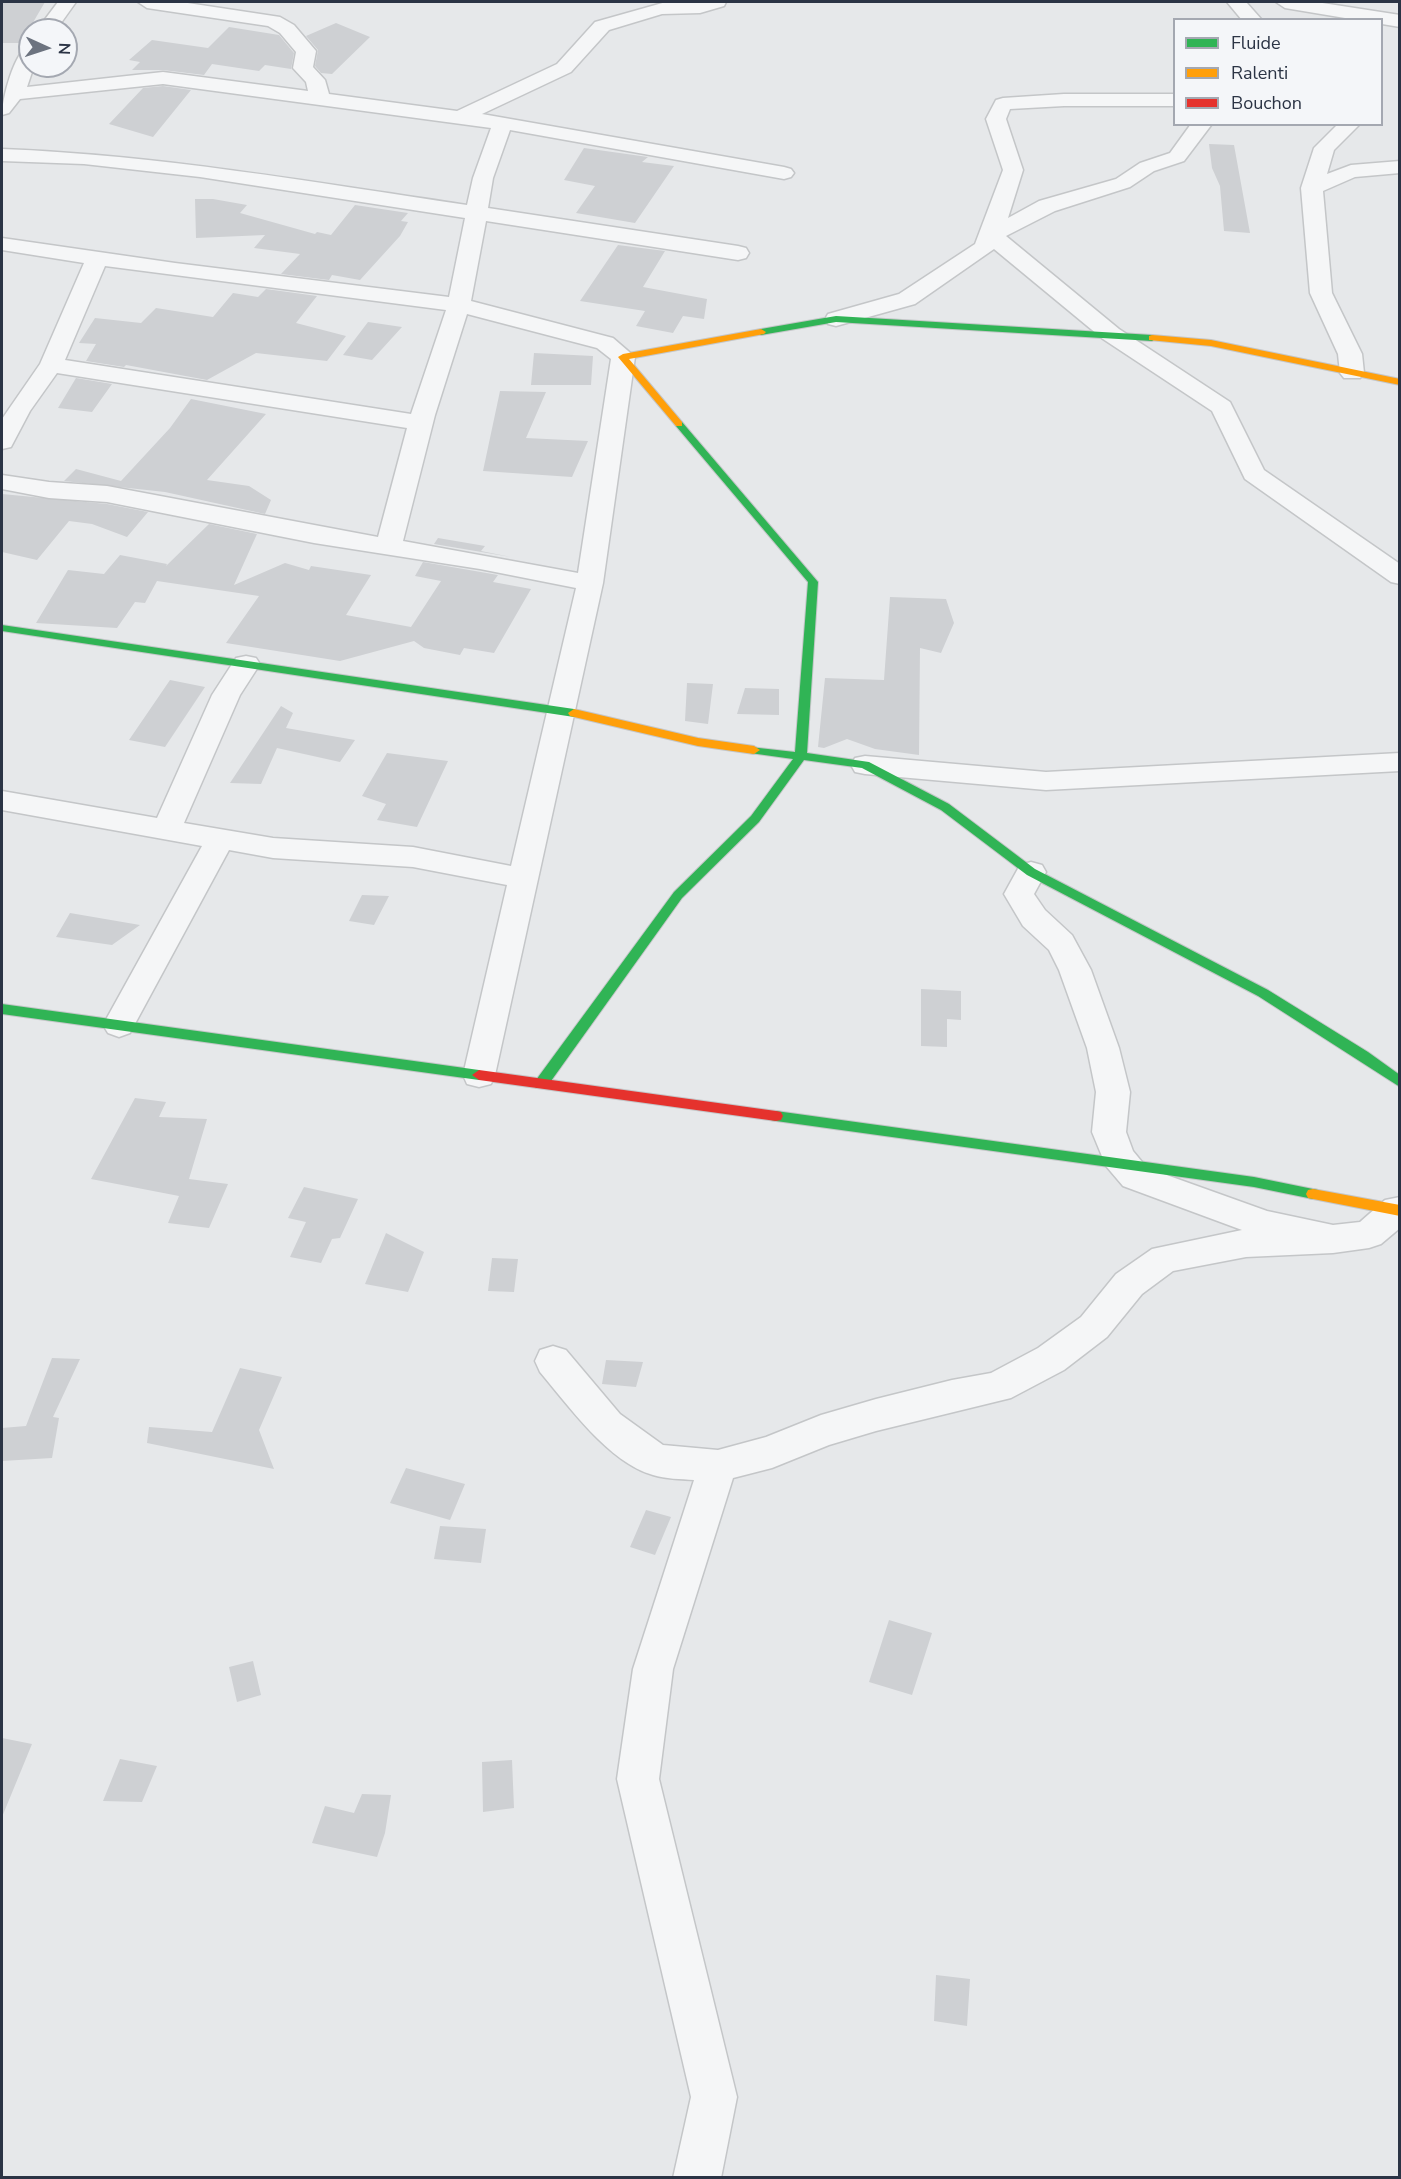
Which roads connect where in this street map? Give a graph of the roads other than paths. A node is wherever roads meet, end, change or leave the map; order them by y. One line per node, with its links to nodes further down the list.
1 (67, 2): 8 (street)
2 (147, 2): 17 (street)
3 (684, 2): 7 (street)
4 (717, 2): 7 (street)
5 (1236, 2): 9 (street)
6 (1285, 2): 10 (street)
7 (663, 9): 20 (street)
8 (55, 18)
9 (1251, 18)
10 (1382, 18)
11 (1383, 18): 12 (street)
12 (1400, 21)
13 (1400, 31): 14 (street)
14 (1383, 35)
15 (20, 78): 16 (street)
16 (14, 94): 17 (street); 19 (street)
17 (320, 99): 20 (street)
18 (1173, 100): 29 (street)
19 (2, 110)
20 (460, 117): 21 (street)
21 (503, 123): 26 (street); 28 (street)
22 (1200, 126): 29 (street)
23 (1347, 126): 27 (street)
24 (2, 155): 28 (street)
25 (1400, 167): 27 (street)
26 (784, 173)
27 (1312, 188): 38 (street)
28 (476, 213): 31 (street); 33 (street)
29 (991, 235): 34 (street); 35 (street)
30 (2, 243): 32 (street)
31 (738, 253)
32 (96, 258): 33 (street); 37 (street)
33 (459, 305): 36 (street); 40 (street)
34 (836, 319): 35 (street); 36 (street)
35 (1111, 334): 38 (street); 44 (street)
36 (623, 357): 45 (street); 49 (street)
37 (51, 365): 40 (street); 41 (street)
38 (1352, 373): 39 (street)
39 (1400, 382)
40 (421, 423): 43 (street)
41 (2, 442)
42 (2, 482): 43 (street)
43 (389, 546): 45 (street)
44 (1400, 576)
45 (590, 583): 48 (street)
46 (2, 628): 47 (street)
47 (246, 664): 48 (street); 53 (street)
48 (561, 710): 49 (street); 56 (street)
49 (801, 756): 51 (street); 61 (street)
50 (1400, 762): 51 (street)
51 (865, 765): 55 (street)
52 (2, 801): 53 (street)
53 (166, 830): 54 (street)
54 (220, 839): 56 (street); 58 (street)
55 (1031, 872): 60 (street); 62 (street)
56 (523, 878): 59 (street)
57 (2, 1009): 58 (street)
58 (119, 1025): 59 (street)
59 (479, 1075): 61 (street)
60 (1400, 1082)
61 (541, 1084): 62 (street)
62 (1124, 1164): 63 (street); 64 (street)
63 (1398, 1210): 64 (street)
64 (1333, 1239): 66 (street)
65 (553, 1361): 66 (street)
66 (718, 1466): 67 (street)
67 (697, 2178)

